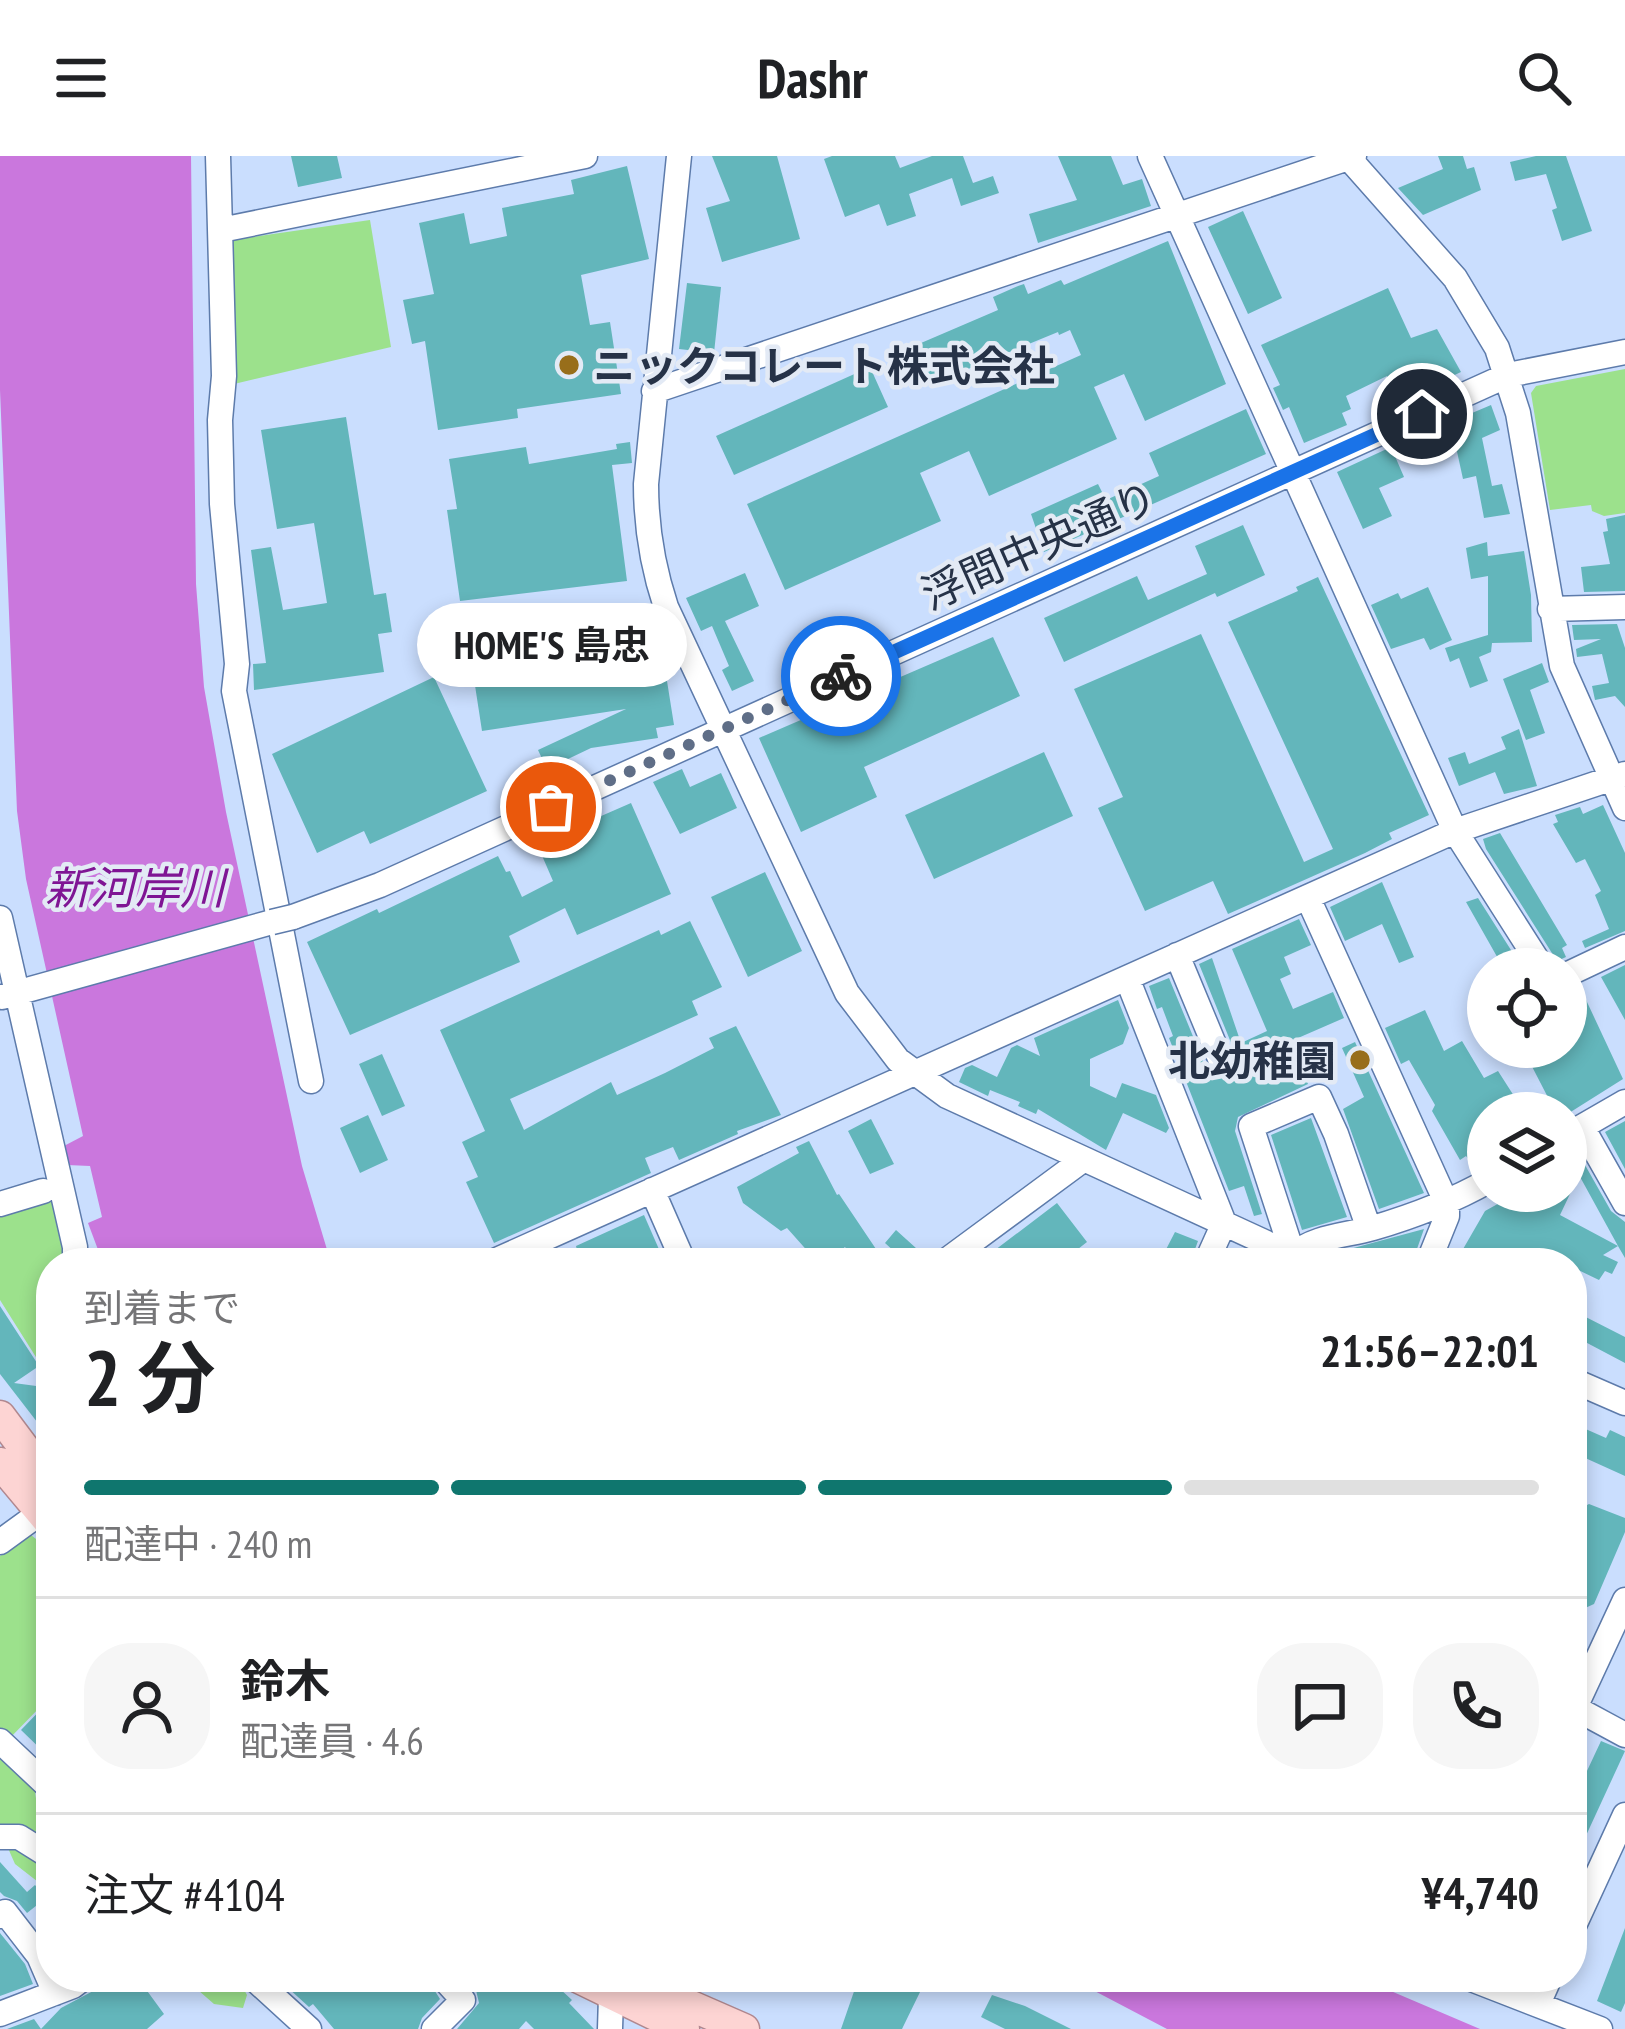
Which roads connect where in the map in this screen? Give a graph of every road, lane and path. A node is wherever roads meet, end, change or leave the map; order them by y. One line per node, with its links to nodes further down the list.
1 (218, 156): 9 (street)
2 (446, 156): 7 (street)
3 (585, 156): 7 (street)
4 (679, 156): 12 (street)
5 (1150, 156): 8 (street)
6 (1350, 157): 8 (street); 11 (street)
7 (445, 184): 9 (street)
8 (1176, 214): 12 (street); 13 (street)
9 (221, 230): 30 (street)
10 (1625, 352): 11 (street, 浮間中央通り)
11 (1508, 375): 13 (street, 浮間中央通り); 15 (street)
12 (654, 391): 16 (street)
13 (1293, 472): 16 (street, 浮間中央通り); 19 (street)
14 (1625, 607): 15 (street)
15 (1550, 609): 17 (street)
16 (723, 730): 27 (street, 浮間中央通り, bridge); 29 (street)
17 (1618, 776): 18 (street); 19 (street)
18 (1625, 808)
19 (1455, 831): 20 (street); 23 (street)
20 (1308, 898): 24 (street); 40 (street)
21 (0, 918): 27 (street)
22 (1625, 946): 25 (street)
23 (1530, 948)
24 (1177, 955): 26 (street); 28 (street)
25 (1587, 965)
26 (1127, 978): 29 (street); 41 (street)
27 (12, 994): 43 (street)
28 (1222, 1051)
29 (914, 1073): 34 (street); 35 (street)
30 (310, 1081)
31 (1625, 1102): 32 (street)
32 (1587, 1124)
33 (1587, 1150): 38 (street)
34 (1084, 1159): 41 (street); 46 (street)
35 (652, 1190): 44 (street); 45 (street)
36 (43, 1191): 39 (street)
37 (1467, 1193): 40 (street)
38 (1625, 1203)
39 (0, 1204)
40 (1447, 1204): 42 (street); 51 (street)
41 (1224, 1223): 47 (street); 48 (street)
42 (1369, 1229): 49 (street); 50 (street)
43 (75, 1248)
44 (523, 1248)
45 (677, 1248)
46 (963, 1248)
47 (1213, 1248)
48 (1278, 1248)
49 (1298, 1248)
50 (1305, 1248)
51 (1434, 1248)
52 (1587, 1386): 53 (street)
53 (1625, 1403)
54 (0, 1416): 56 (main road)
55 (0, 1463): 57 (main road)
56 (36, 1483)
57 (36, 1495)
58 (36, 1516): 59 (street)
59 (0, 1542)
60 (1625, 1600): 61 (street)
61 (1587, 1681)
62 (1587, 1717): 63 (street)
63 (1625, 1735)
64 (0, 1742): 65 (street)
65 (36, 1769)
66 (1625, 1815): 69 (street)
67 (0, 1838): 68 (street)
68 (36, 1848)
69 (1587, 1897)
70 (0, 1916): 71 (street)
71 (36, 1952)
72 (268, 1992): 82 (street)
73 (456, 1992): 83 (street)
74 (617, 1992): 84 (street)
75 (626, 1992): 85 (main road)
76 (633, 1992): 86 (main road)
77 (1506, 1992): 80 (street)
78 (1543, 1992): 80 (street)
79 (56, 1993): 81 (street)
80 (1538, 2004): 87 (street)
81 (0, 2014)
82 (309, 2029)
83 (434, 2029)
84 (610, 2029)
85 (684, 2029)
86 (743, 2029)
87 (1600, 2029)

